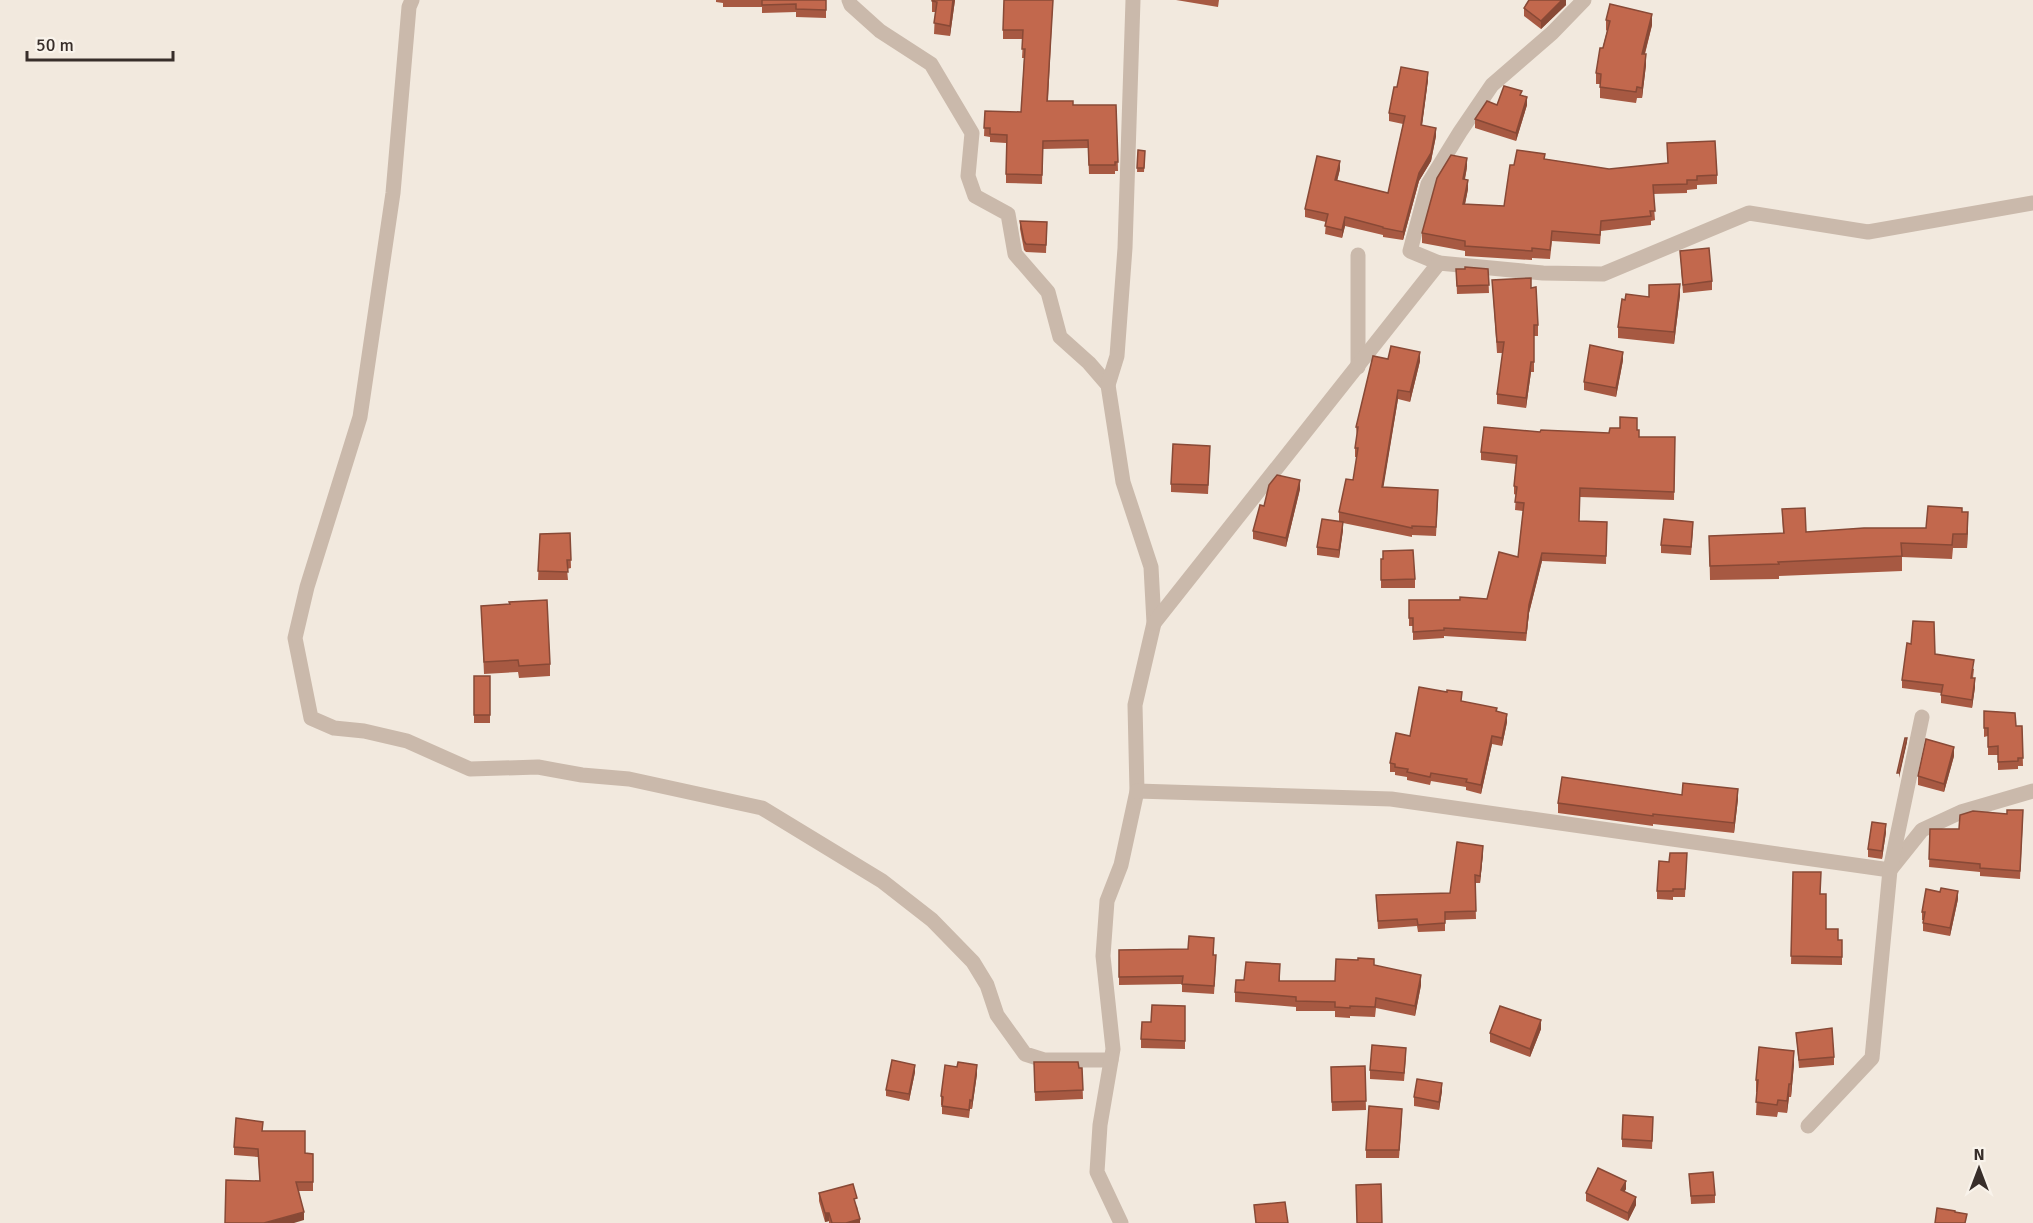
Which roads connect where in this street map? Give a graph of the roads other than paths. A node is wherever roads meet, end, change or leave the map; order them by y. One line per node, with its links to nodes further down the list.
1 (412, 0): 15 (street)
2 (849, 0): 9 (street)
3 (1133, 0): 9 (street)
4 (1584, 0): 7 (street)
5 (2033, 203): 7 (street)
6 (1358, 255): 8 (street)
7 (1439, 263): 8 (street)
8 (1358, 367): 10 (street)
9 (1108, 385): 10 (street)
10 (1154, 623): 12 (street)
11 (1922, 717): 14 (street)
12 (1137, 791): 14 (street); 15 (street)
13 (2033, 791): 14 (street)
14 (1890, 870): 16 (street)
15 (1111, 1060): 17 (street)
16 (1808, 1126)
17 (1121, 1223)

